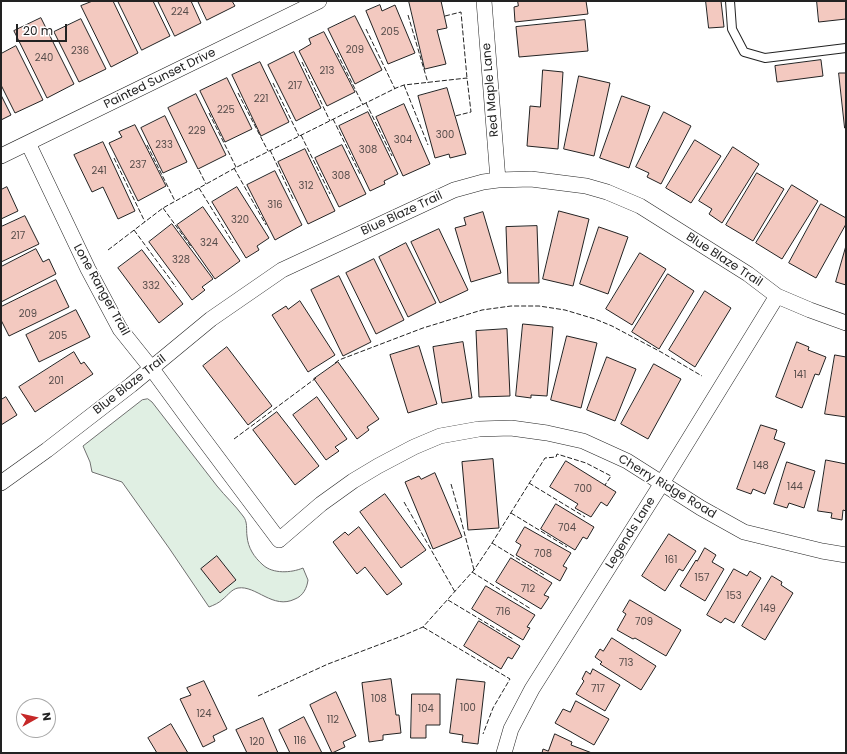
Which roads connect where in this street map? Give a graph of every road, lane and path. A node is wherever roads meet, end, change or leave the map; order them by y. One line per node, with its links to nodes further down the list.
1 (319, 1): 5 (street, Painted Sunset Drive)
2 (484, 1): 7 (street, Red Maple Lane)
3 (730, 1): 4 (lane)
4 (846, 48)
5 (28, 143): 6 (street, Painted Sunset Drive); 10 (street, Lone Ranger Trail)
6 (1, 156)
7 (498, 180): 8 (street, Blue Blaze Trail); 10 (street, Blue Blaze Trail)
8 (777, 296): 9 (street, Blue Blaze Trail); 12 (street, Legends Lane)
9 (846, 323)
10 (152, 369): 11 (street, Blue Blaze Trail); 13 (street, Lone Ranger Trail)
11 (1, 483)
12 (662, 483): 13 (street, Cherry Ridge Road); 14 (street, Cherry Ridge Road); 15 (street, Legends Lane)
13 (279, 540)
14 (846, 555)
15 (504, 753)

